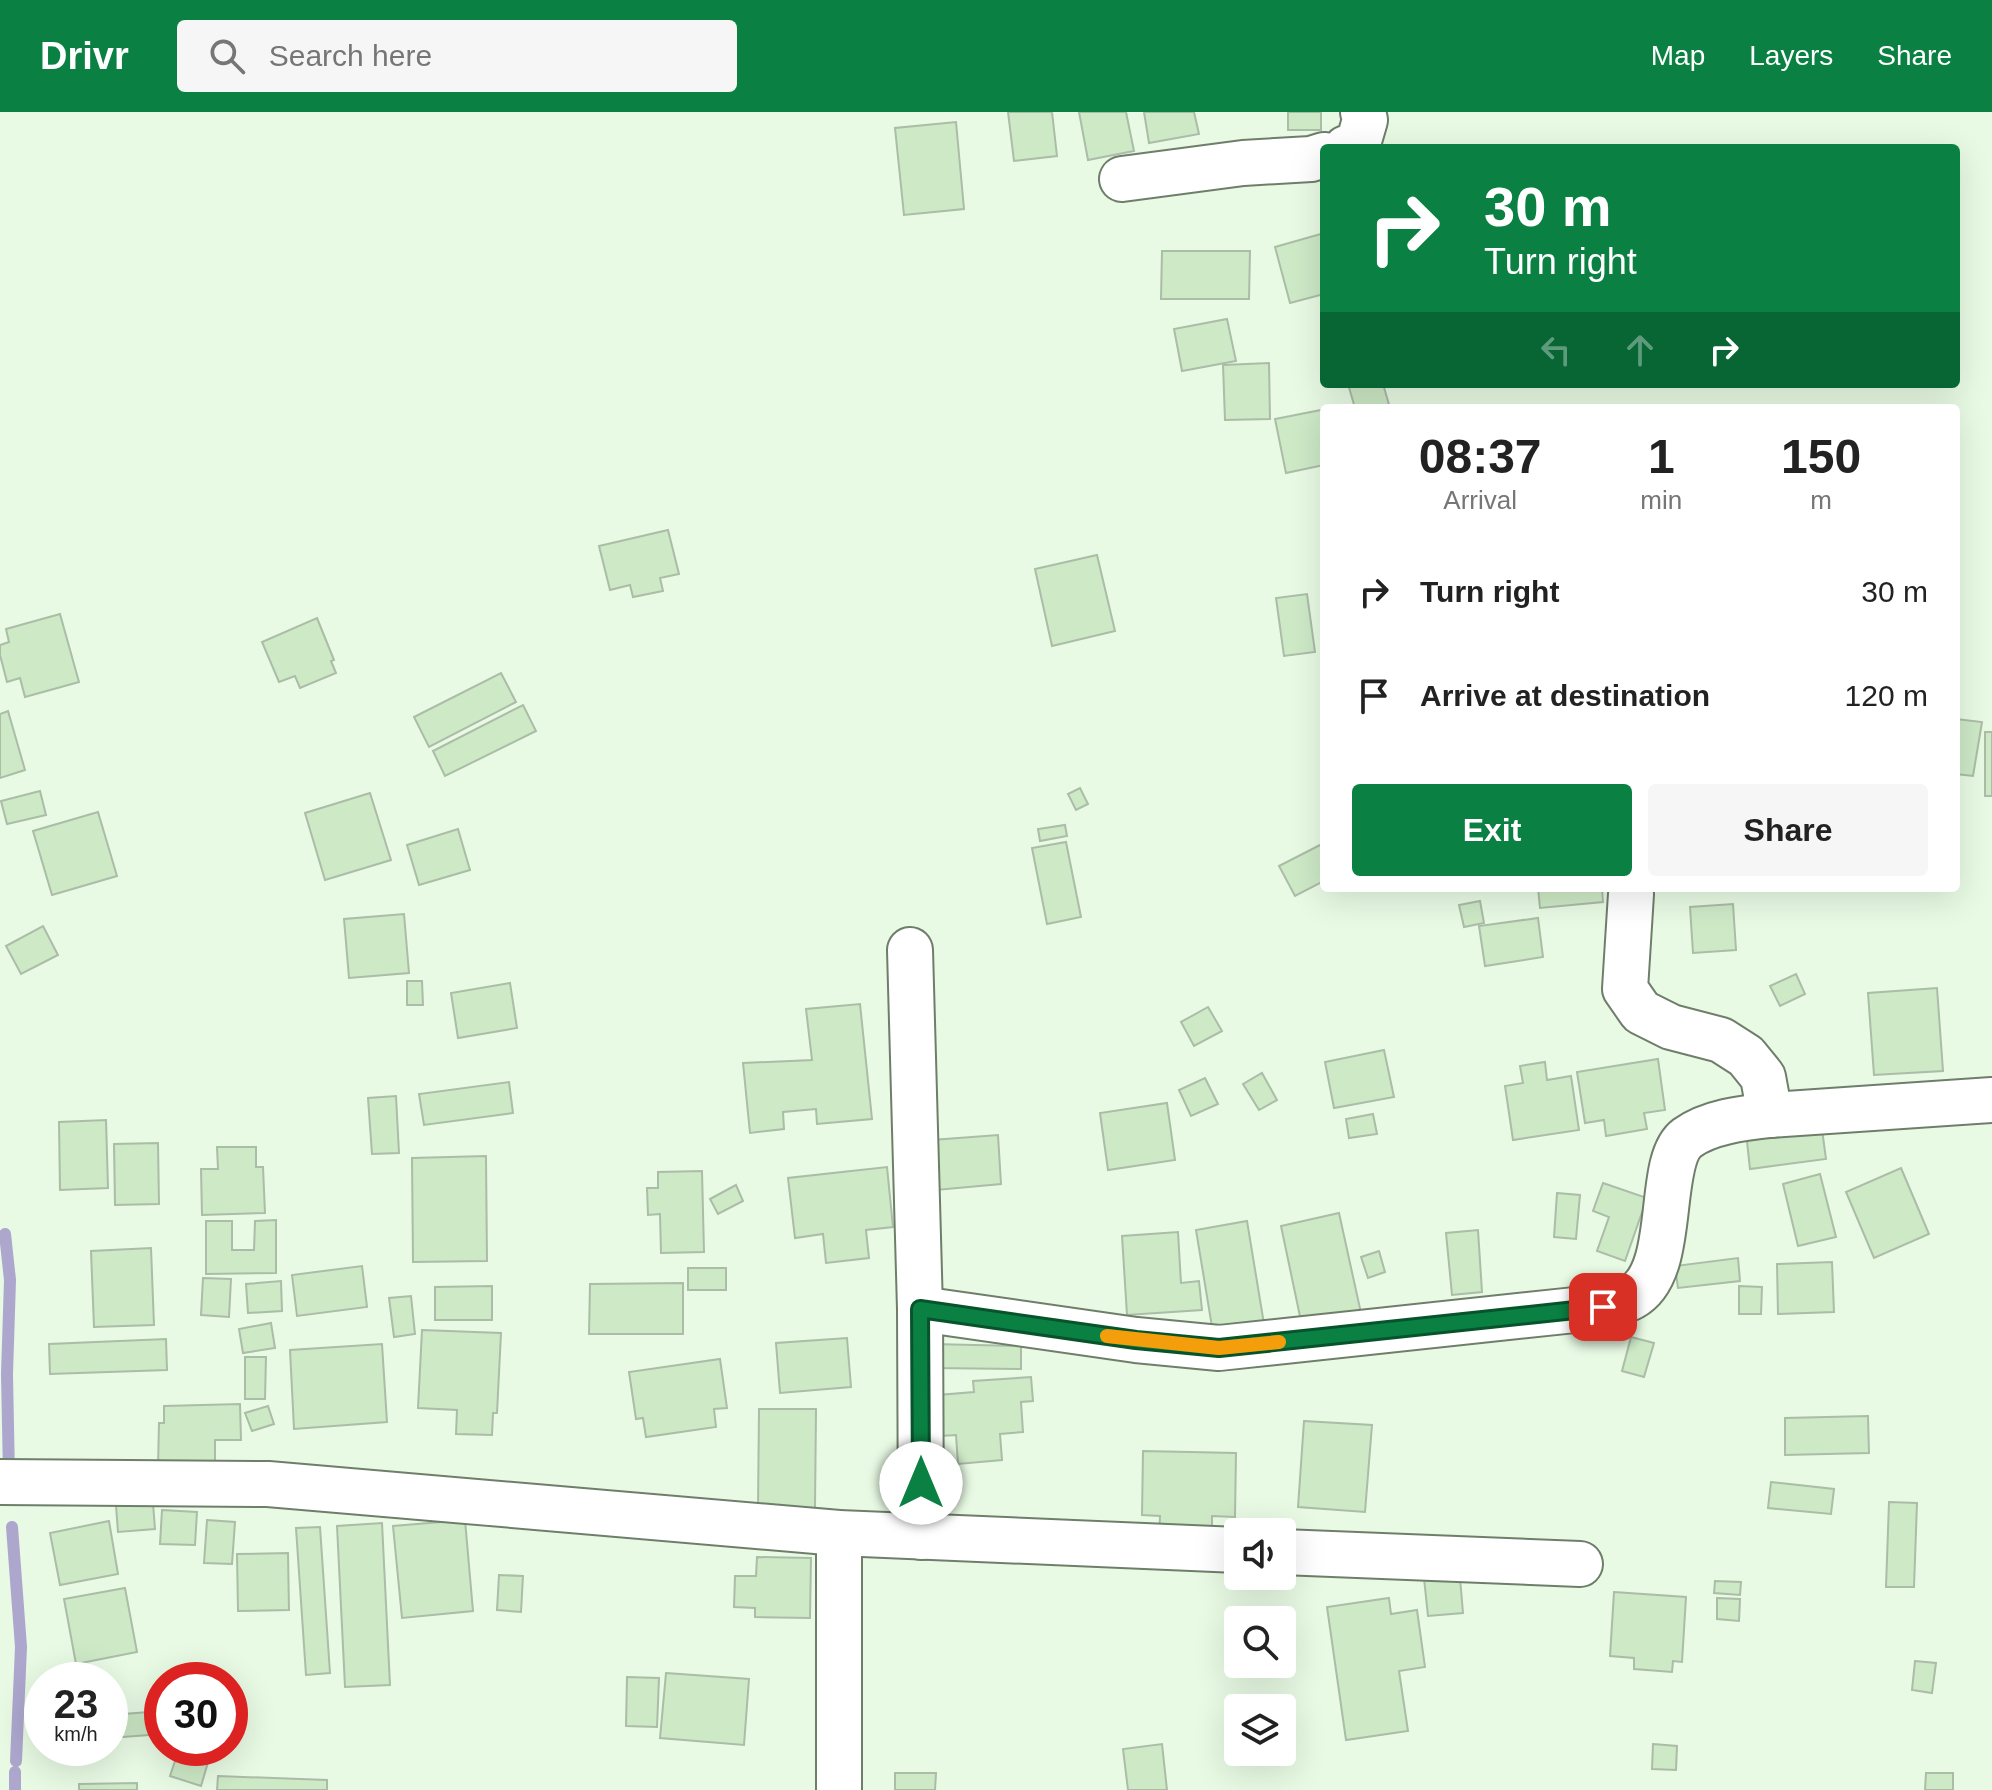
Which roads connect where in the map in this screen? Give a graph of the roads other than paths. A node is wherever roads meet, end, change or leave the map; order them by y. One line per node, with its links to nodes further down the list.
1 (1363, 112): 2 (street)
2 (1358, 144)
3 (1320, 156): 4 (street)
4 (1122, 179)
5 (1631, 894): 8 (street)
6 (910, 950): 9 (street)
7 (1992, 1100): 8 (street)
8 (1770, 1115): 9 (street)
9 (920, 1309): 12 (street)
10 (0, 1482): 11 (street)
11 (839, 1533): 12 (street); 16 (street)
12 (921, 1537): 13 (street)
13 (1224, 1549)
14 (1296, 1553): 15 (street)
15 (1580, 1564)
16 (839, 1790)

